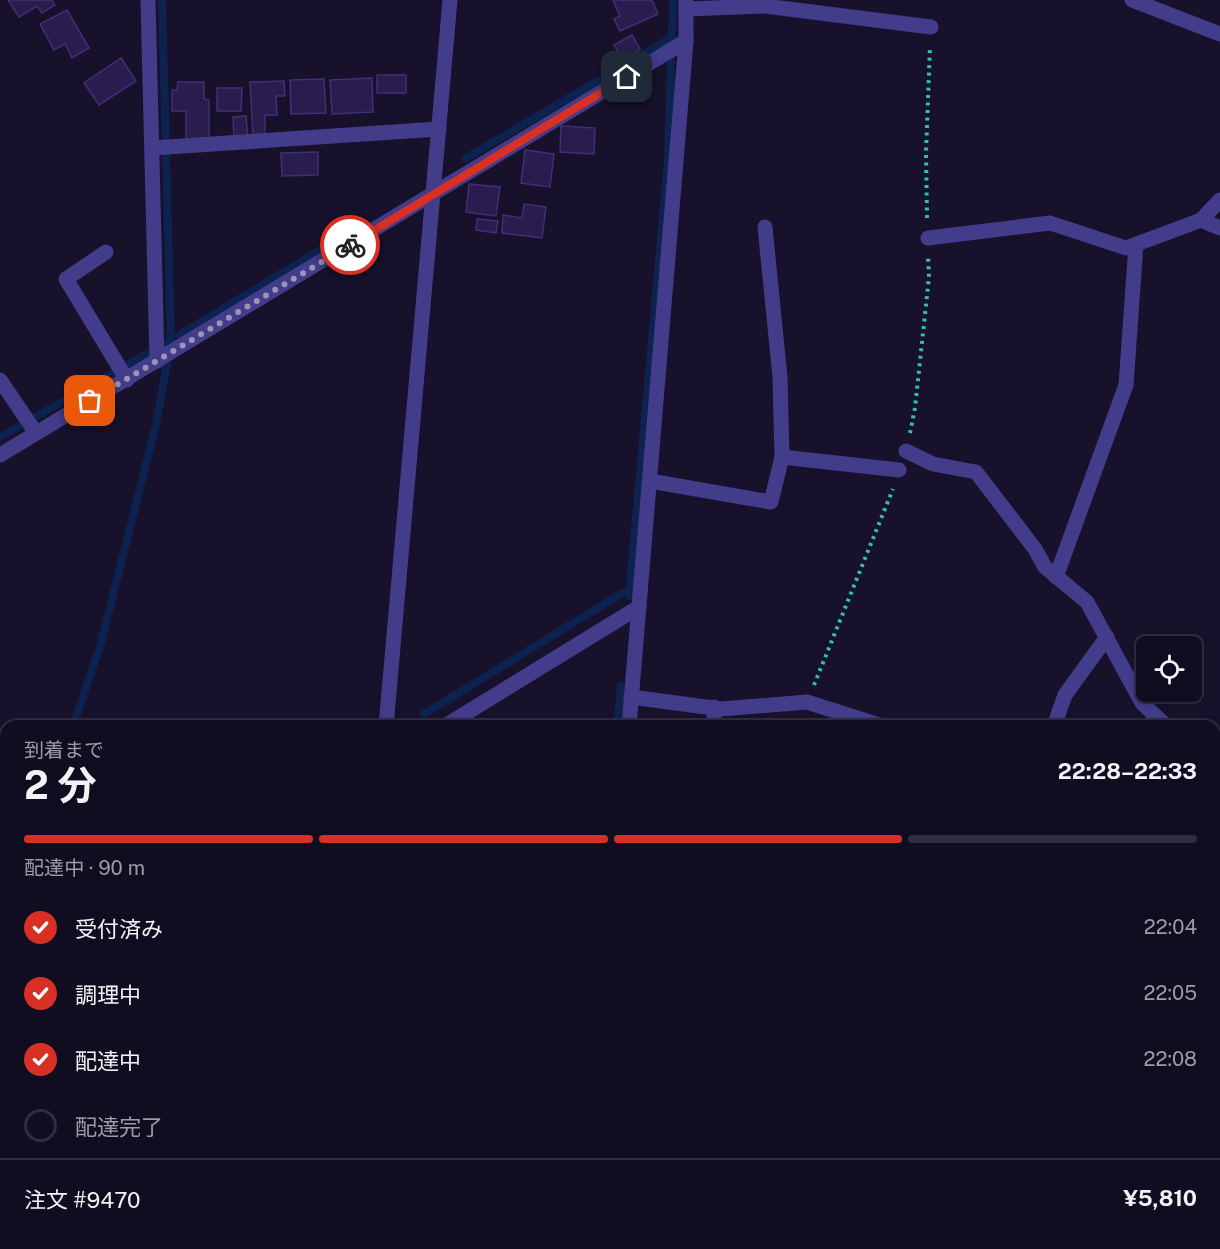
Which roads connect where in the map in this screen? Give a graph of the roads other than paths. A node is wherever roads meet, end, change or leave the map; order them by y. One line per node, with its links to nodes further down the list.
1 (148, 0): 10 (street)
2 (450, 0): 9 (street)
3 (1132, 0): 7 (street)
4 (765, 3): 5 (street); 6 (street)
5 (686, 4): 8 (street)
6 (931, 27)
7 (1220, 34)
8 (676, 47): 11 (street); 27 (street)
9 (439, 129): 10 (street); 11 (street)
10 (154, 148): 19 (street)
11 (434, 194): 19 (street); 33 (street)
12 (1220, 200): 13 (street)
13 (1201, 220): 15 (street); 17 (street)
14 (765, 227): 25 (street)
15 (1220, 228)
16 (928, 238): 17 (street)
17 (1136, 244): 28 (street)
18 (106, 252): 20 (street)
19 (157, 354): 20 (street)
20 (123, 373): 22 (street)
21 (0, 380): 22 (street)
22 (30, 426): 24 (street)
23 (906, 451): 28 (street)
24 (0, 455)
25 (782, 457): 26 (street); 27 (street)
26 (900, 470)
27 (650, 482): 29 (street)
28 (1056, 577): 30 (street)
29 (639, 608): 31 (street); 34 (street)
30 (1107, 637): 38 (street); 39 (street)
31 (631, 697): 32 (street); 35 (street)
32 (714, 707): 36 (street); 37 (street)
33 (387, 720)
34 (455, 720)
35 (629, 720)
36 (714, 720)
37 (863, 720)
38 (1056, 720)
39 (1160, 720)

